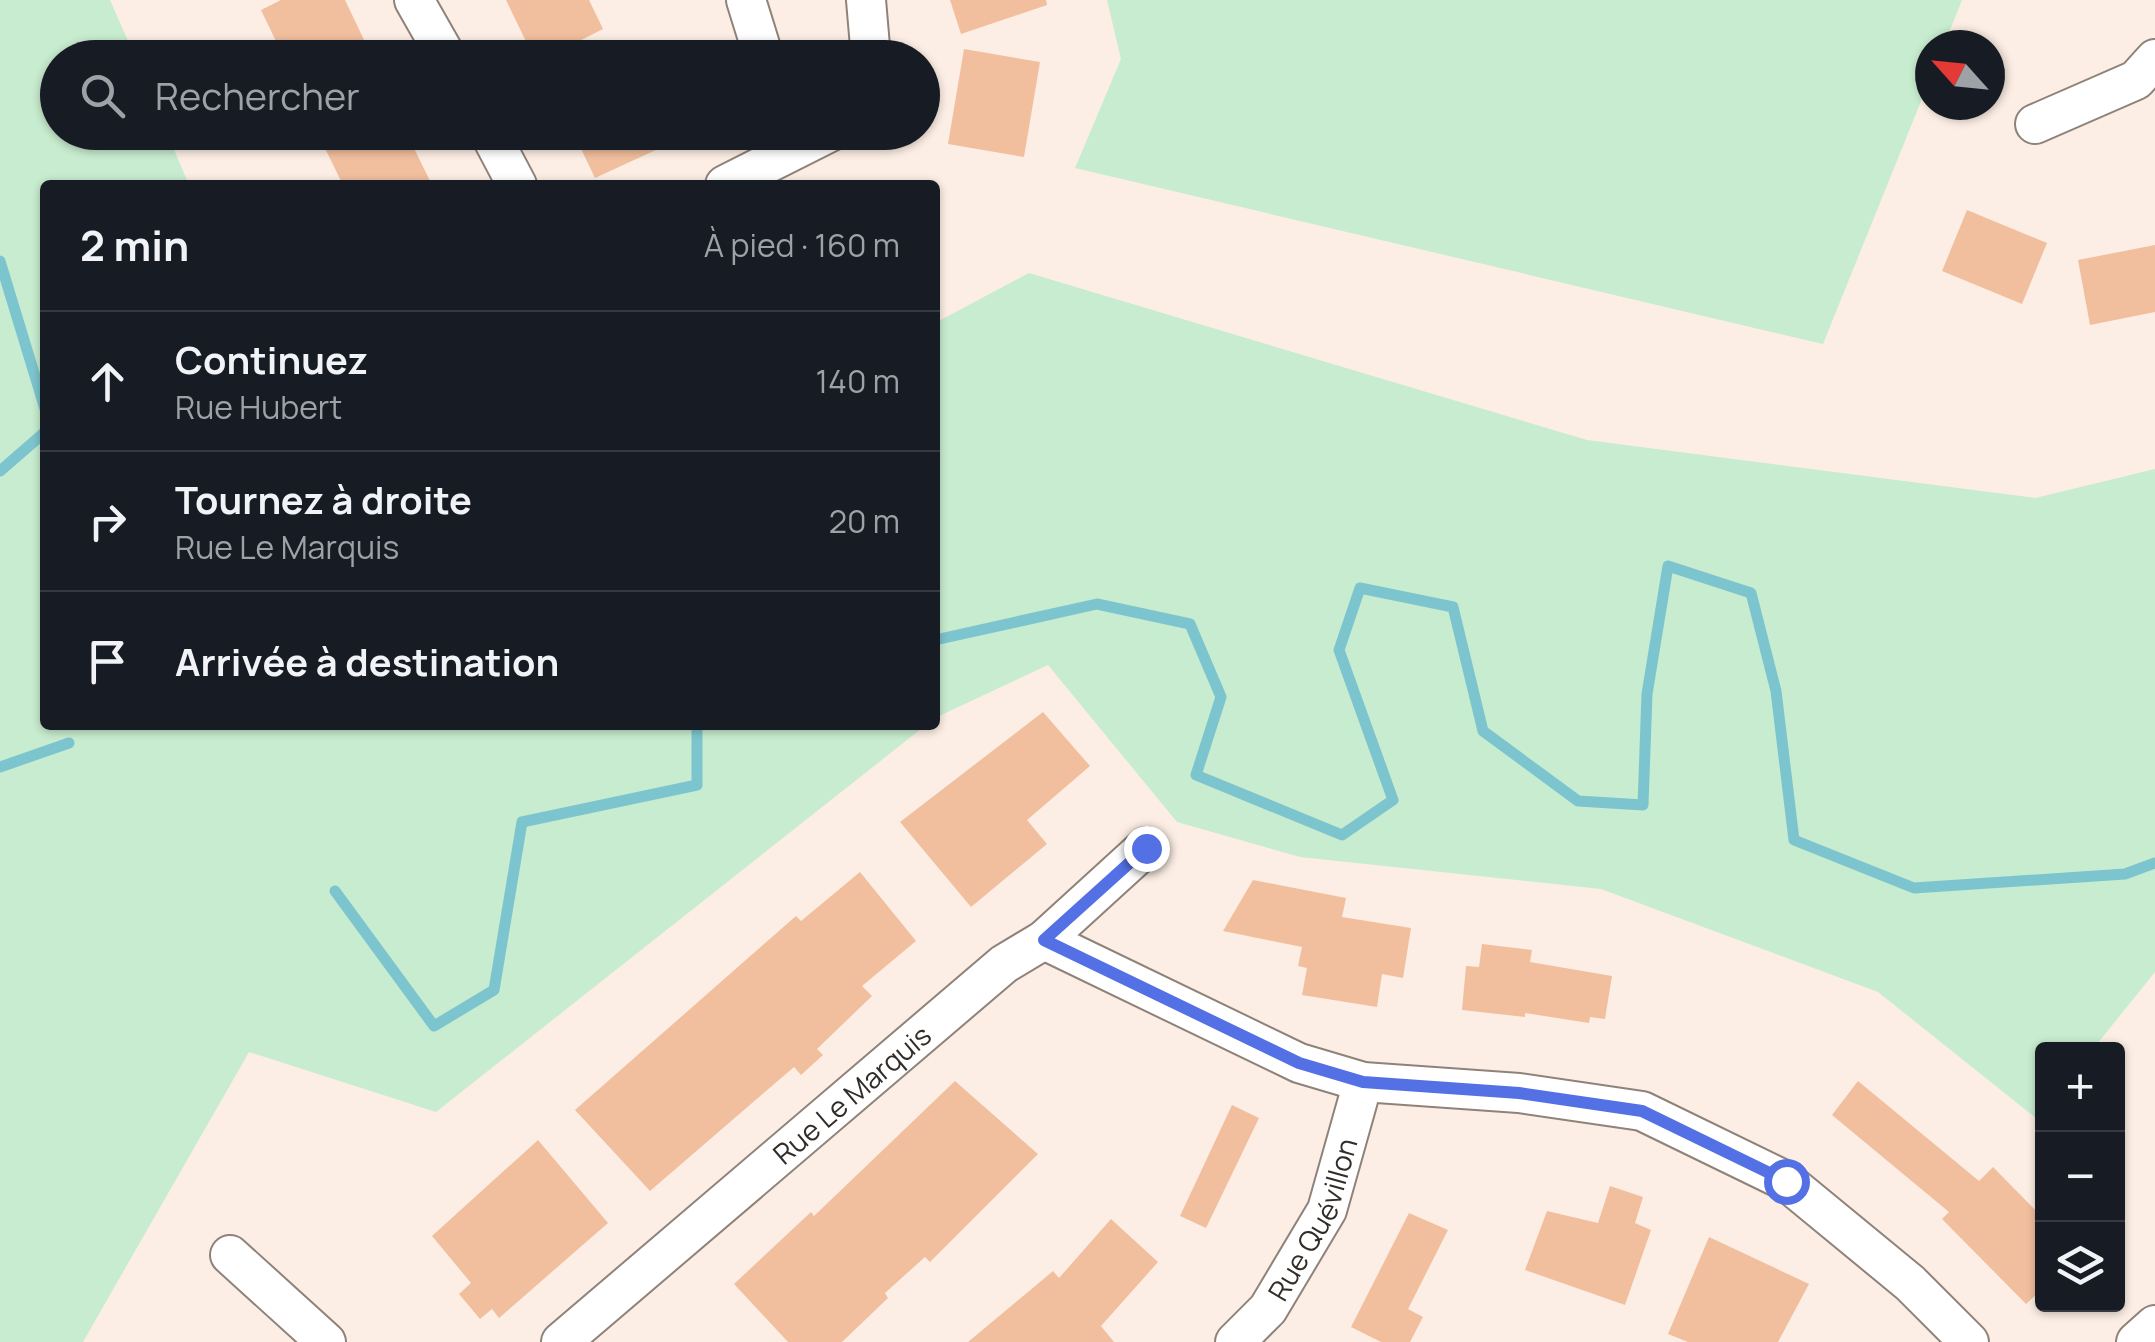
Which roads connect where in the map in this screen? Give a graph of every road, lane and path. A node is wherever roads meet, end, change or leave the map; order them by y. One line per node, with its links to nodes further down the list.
1 (414, 0): 4 (street)
2 (746, 0): 5 (street)
3 (866, 0): 6 (street)
4 (437, 40)
5 (758, 40)
6 (869, 40)
7 (2155, 59): 8 (street)
8 (2035, 124)
9 (499, 150): 11 (street)
10 (786, 150): 12 (street)
11 (514, 180)
12 (735, 180)
13 (1146, 848): 14 (street, Rue Le Marquis)
14 (1044, 940): 15 (street); 19 (street, Rue Le Marquis)
15 (1363, 1082): 20 (street, Rue Quévillon); 21 (street)
16 (230, 1255): 18 (street)
17 (2155, 1326): 22 (street)
18 (326, 1342)
19 (561, 1342)
20 (1235, 1342)
21 (1969, 1342)
22 (2136, 1342)

